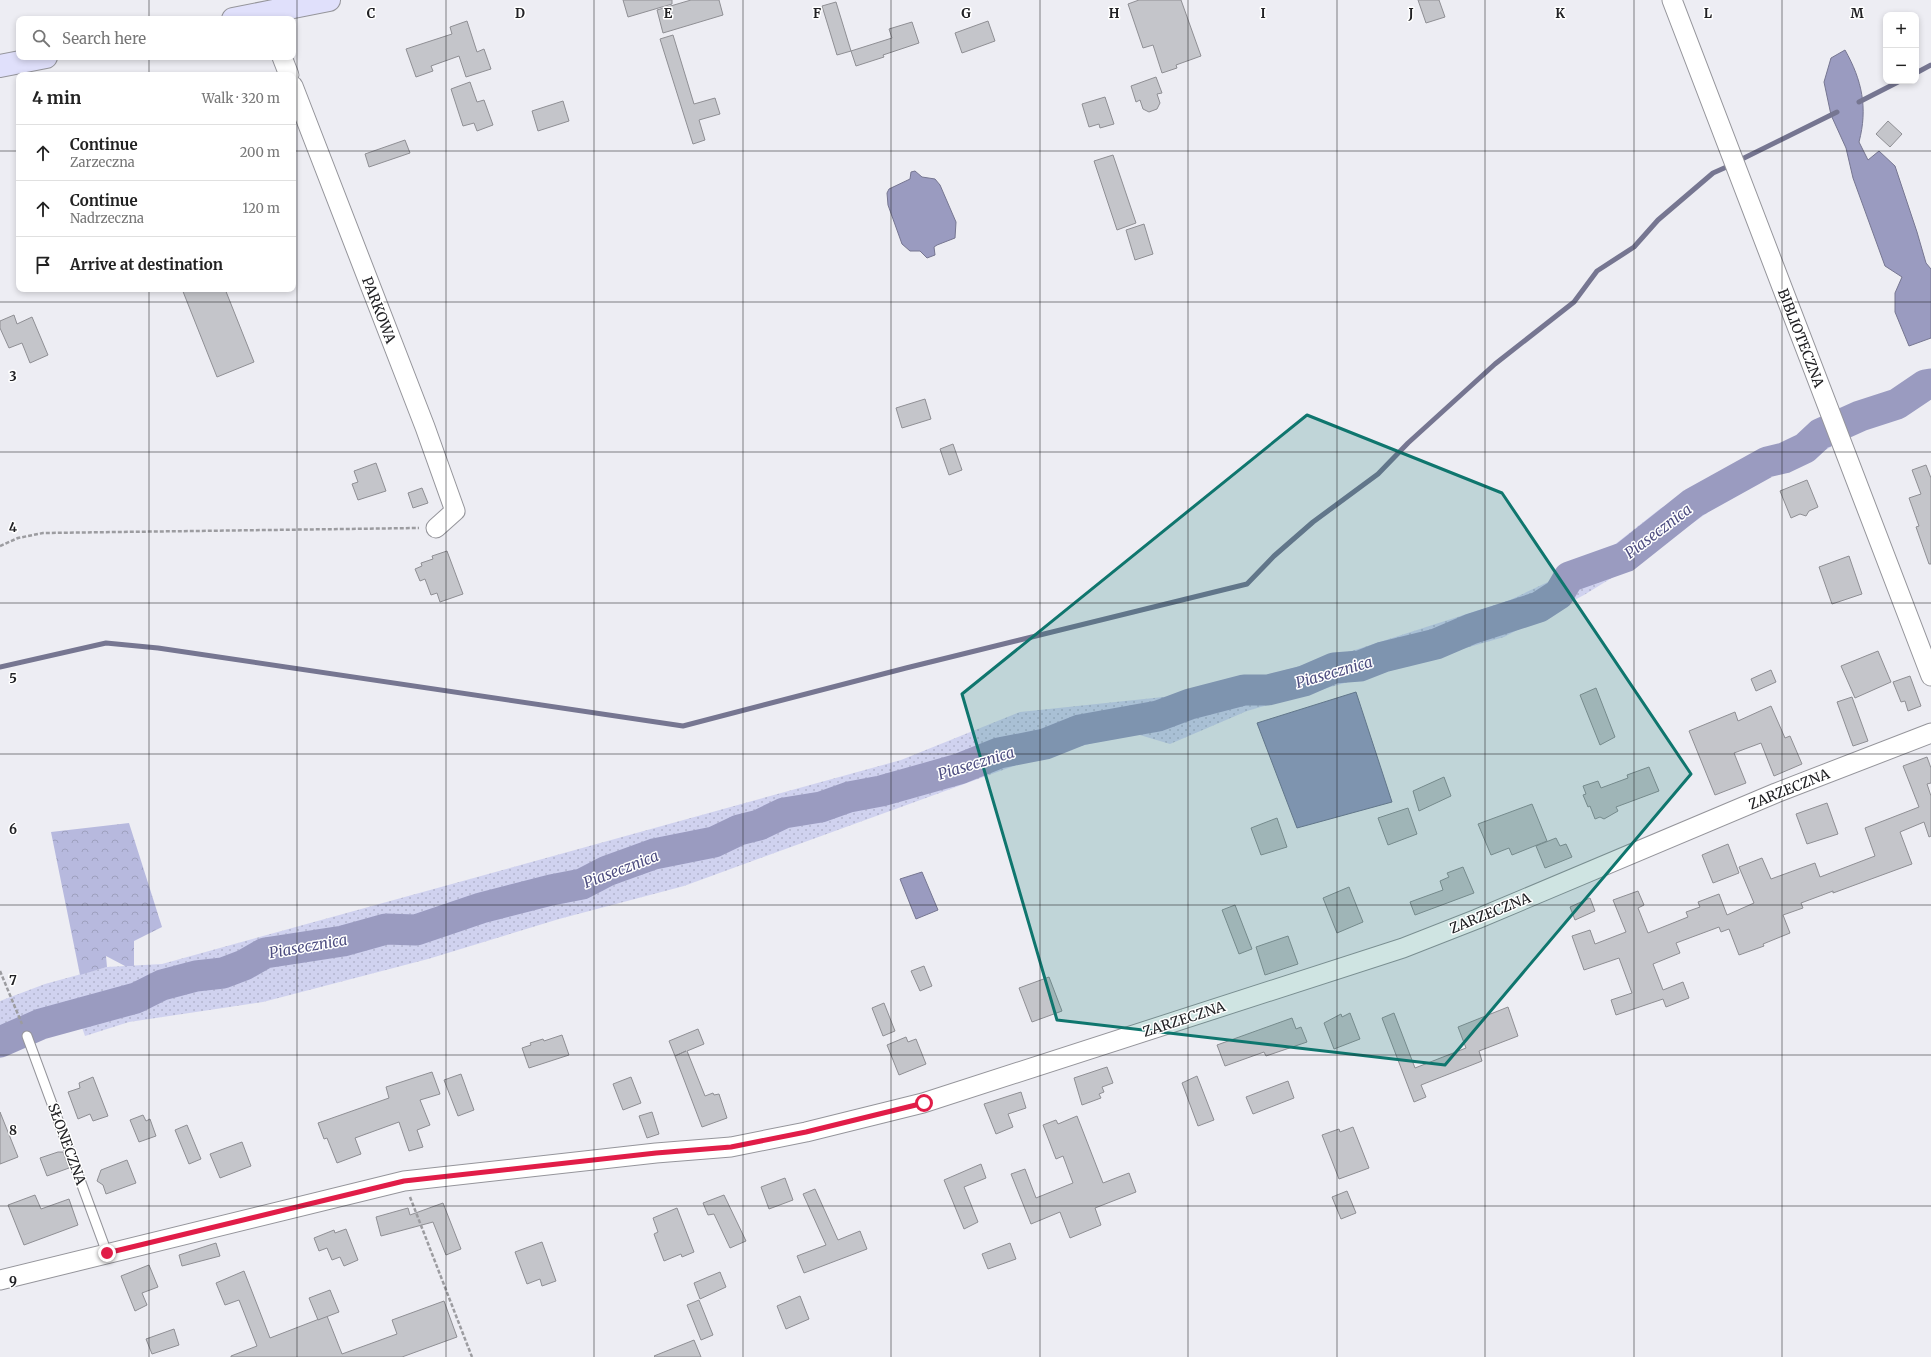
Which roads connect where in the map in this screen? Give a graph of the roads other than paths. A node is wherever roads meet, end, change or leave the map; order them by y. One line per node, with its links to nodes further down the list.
1 (329, 0): 3 (main road)
2 (1672, 0): 10 (street, BIBLIOTECZNA)
3 (268, 16)
4 (31, 60): 6 (main road)
5 (283, 60): 7 (street)
6 (0, 66)
7 (288, 72)
8 (296, 94): 9 (street, PARKOWA)
9 (436, 528)
10 (1931, 676)
11 (1931, 734): 13 (street, ZARZECZNA)
12 (27, 1036): 13 (lane, SŁONECZNA)
13 (107, 1253): 14 (street, ZARZECZNA)
14 (0, 1280)

